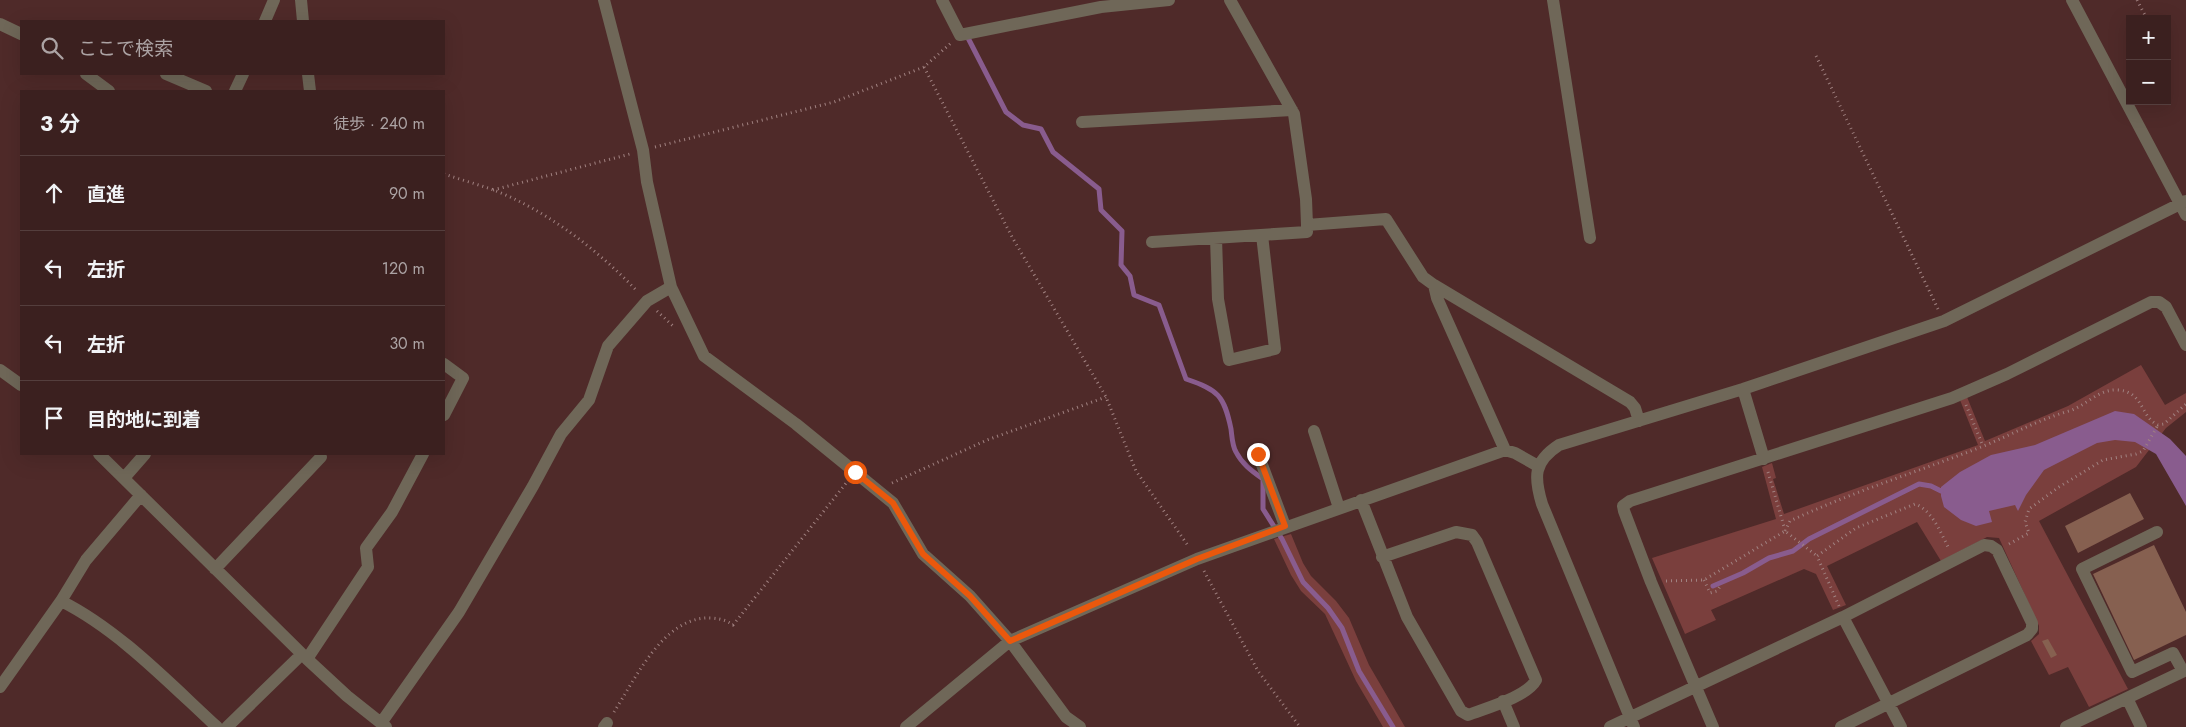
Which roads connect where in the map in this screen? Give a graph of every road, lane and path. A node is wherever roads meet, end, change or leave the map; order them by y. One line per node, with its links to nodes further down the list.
1 (274, 0): 11 (street)
2 (301, 0): 12 (street)
3 (604, 0): 28 (street)
4 (942, 0): 15 (street)
5 (1168, 0): 15 (street)
6 (1230, 0): 26 (street)
7 (1553, 0): 36 (street)
8 (2072, 0): 31 (street)
9 (2137, 0): 10 (path)
10 (2144, 15)
11 (265, 20)
12 (303, 20)
13 (0, 24): 14 (street)
14 (20, 34)
15 (960, 35): 17 (path)
16 (1816, 56): 41 (path)
17 (924, 67): 28 (path); 49 (path)
18 (87, 75): 22 (street)
19 (168, 75): 23 (street)
20 (242, 75): 24 (street)
21 (308, 75): 25 (street)
22 (107, 90)
23 (204, 90)
24 (235, 90)
25 (310, 90)
26 (1292, 110): 27 (street); 33 (street)
27 (1082, 122)
28 (643, 150): 30 (path); 39 (street)
29 (445, 174): 30 (path)
30 (493, 190): 40 (path)
31 (2183, 203): 32 (street); 41 (street)
32 (2186, 215)
33 (1307, 226): 34 (street); 38 (street)
34 (1262, 234): 35 (street); 35 (street)
35 (1216, 238): 37 (street)
36 (1590, 238)
37 (1152, 242)
38 (1434, 285): 52 (street); 56 (street)
39 (671, 287): 40 (street); 64 (street)
40 (647, 302): 42 (path); 93 (street)
41 (1944, 321): 47 (street)
42 (675, 329)
43 (2186, 344): 48 (street)
44 (445, 365): 51 (street)
45 (0, 370): 46 (street)
46 (20, 384)
47 (1743, 389): 52 (street); 62 (street)
48 (1962, 394): 55 (path); 62 (street)
49 (1106, 397): 66 (path); 76 (path)
50 (2186, 404): 53 (path)
51 (445, 413)
52 (1639, 421): 63 (street)
53 (2158, 425): 55 (path); 73 (path)
54 (1314, 431): 69 (street)
55 (1983, 446): 71 (path)
56 (1505, 450): 63 (street); 68 (street)
57 (1258, 454): 70 (street)
58 (100, 455): 65 (street)
59 (144, 455): 65 (street)
60 (422, 455): 85 (street)
61 (321, 457): 78 (street)
62 (1764, 459): 71 (path); 80 (street)
63 (1538, 466): 92 (street)
64 (855, 472): 66 (street); 94 (path)
65 (124, 478): 67 (street)
66 (878, 490): 84 (street)
67 (140, 495): 78 (street); 82 (street)
68 (1361, 500): 69 (street); 75 (street)
69 (1339, 508): 70 (street)
70 (1285, 526): 76 (street)
71 (1785, 531): 74 (path); 79 (path)
72 (2157, 532): 86 (street)
73 (1998, 550): 77 (street); 91 (street)
74 (1817, 556): 77 (path); 83 (path)
75 (1382, 557): 90 (street); 90 (street)
76 (1197, 559): 84 (street); 100 (path)
77 (1955, 561): 83 (street)
78 (215, 569): 85 (street)
79 (1704, 580): 80 (path); 81 (path)
80 (1651, 582): 88 (street)
81 (1721, 585)
82 (61, 601): 87 (street); 96 (street)
83 (1843, 617): 88 (street); 91 (street)
84 (1010, 641): 98 (street); 99 (street)
85 (305, 656): 93 (street); 97 (street)
86 (2184, 671): 89 (street)
87 (0, 687)
88 (1696, 688): 92 (street); 103 (street)
89 (2127, 698): 95 (street); 106 (street)
90 (1503, 701): 101 (street)
91 (1889, 704): 104 (street); 105 (street)
92 (1632, 722): 102 (street)
93 (383, 725)
94 (606, 725)
95 (2074, 725)
96 (218, 727)
97 (227, 727)
98 (906, 727)
99 (1080, 727)
100 (1300, 727)
101 (1514, 727)
102 (1610, 727)
103 (1713, 727)
104 (1841, 727)
105 (1901, 727)
106 (2142, 727)

